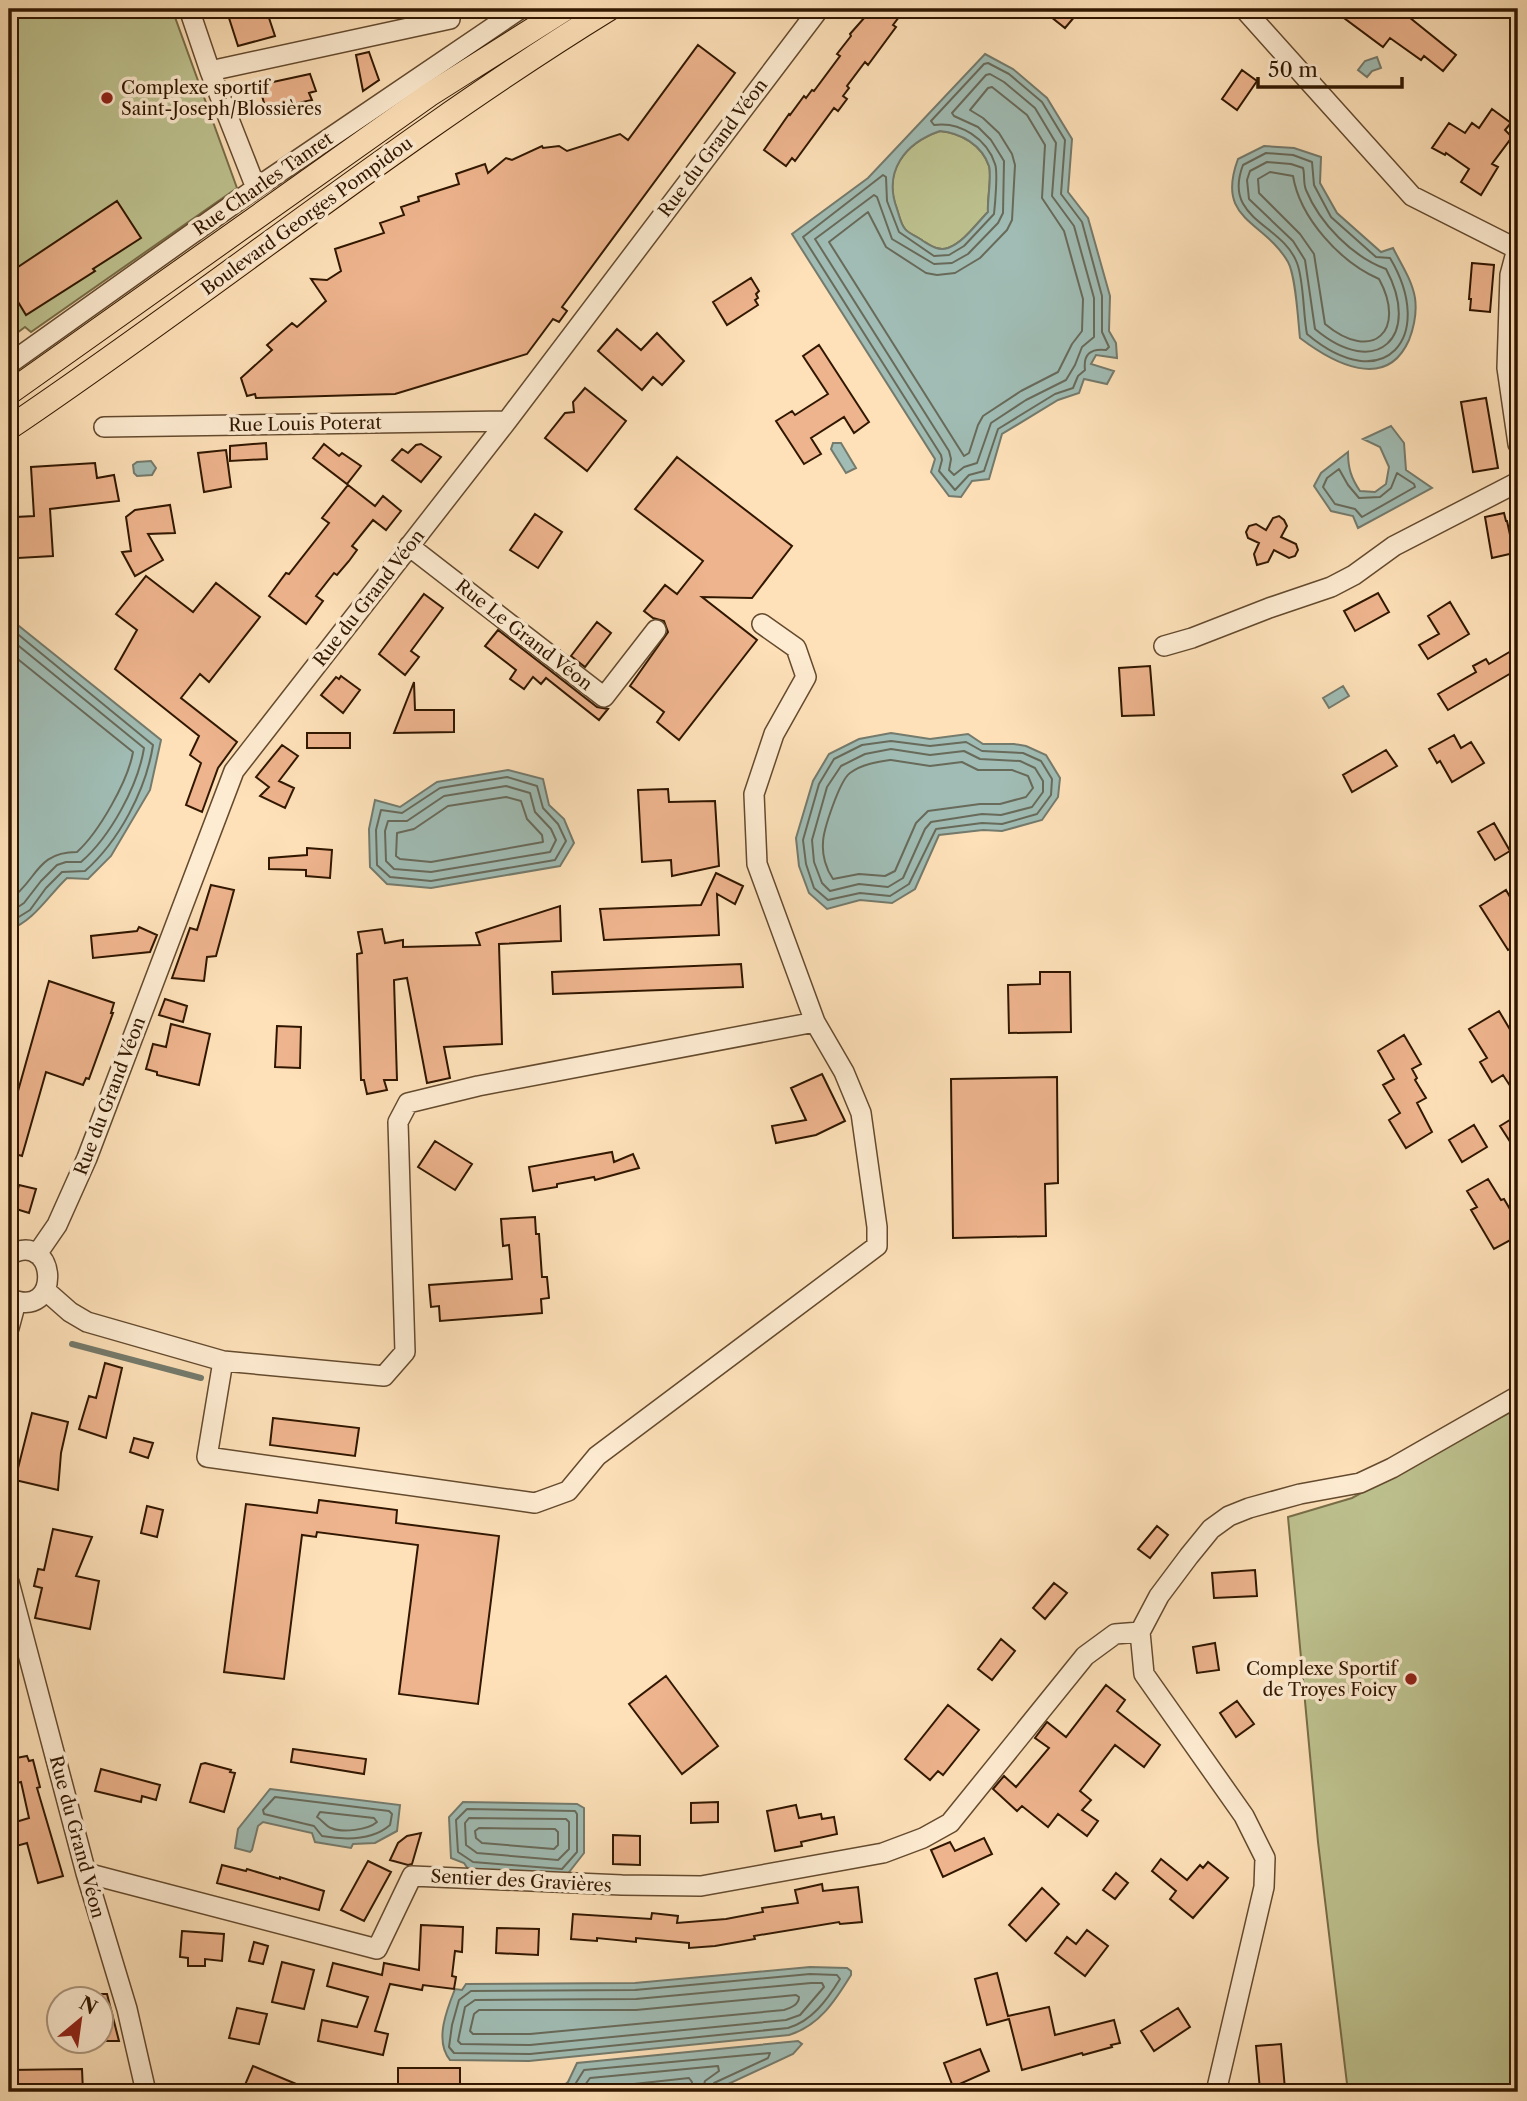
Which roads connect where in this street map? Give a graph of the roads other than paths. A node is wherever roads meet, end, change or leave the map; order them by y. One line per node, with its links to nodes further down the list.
1 (189, 9): 8 (street)
2 (520, 9): 9 (street, Rue Charles Tanret)
3 (565, 9): 12 (main road, Boulevard Georges Pompidou)
4 (609, 9): 15 (main road, Boulevard Georges Pompidou)
5 (819, 9): 13 (street, Rue du Grand Véon)
6 (1244, 9): 10 (street)
7 (450, 19): 8 (street)
8 (210, 71): 9 (street)
9 (256, 188): 11 (street, Rue Charles Tanret)
10 (1517, 247): 16 (street)
11 (9, 365)
12 (9, 393)
13 (507, 421): 14 (street, Rue Louis Poterat); 18 (street, Rue du Grand Véon)
14 (104, 427)
15 (9, 428)
16 (1518, 444)
17 (1518, 482): 21 (street)
18 (409, 546): 20 (street, Rue Le Grand Véon); 23 (street, Rue du Grand Véon)
19 (762, 624): 22 (street)
20 (656, 630)
21 (1164, 646)
22 (816, 1022): 28 (street); 28 (street)
23 (37, 1254): 24 (street); 25 (street)
24 (9, 1255)
25 (45, 1290): 26 (street); 28 (street)
26 (13, 1300): 27 (street)
27 (9, 1328)
28 (223, 1361)
29 (1518, 1395): 31 (street)
30 (9, 1582): 32 (street, Rue du Grand Véon)
31 (1140, 1632): 32 (street, Sentier des Gravières); 34 (street)
32 (86, 1873): 33 (street, Rue du Grand Véon)
33 (146, 2092)
34 (1216, 2092)

